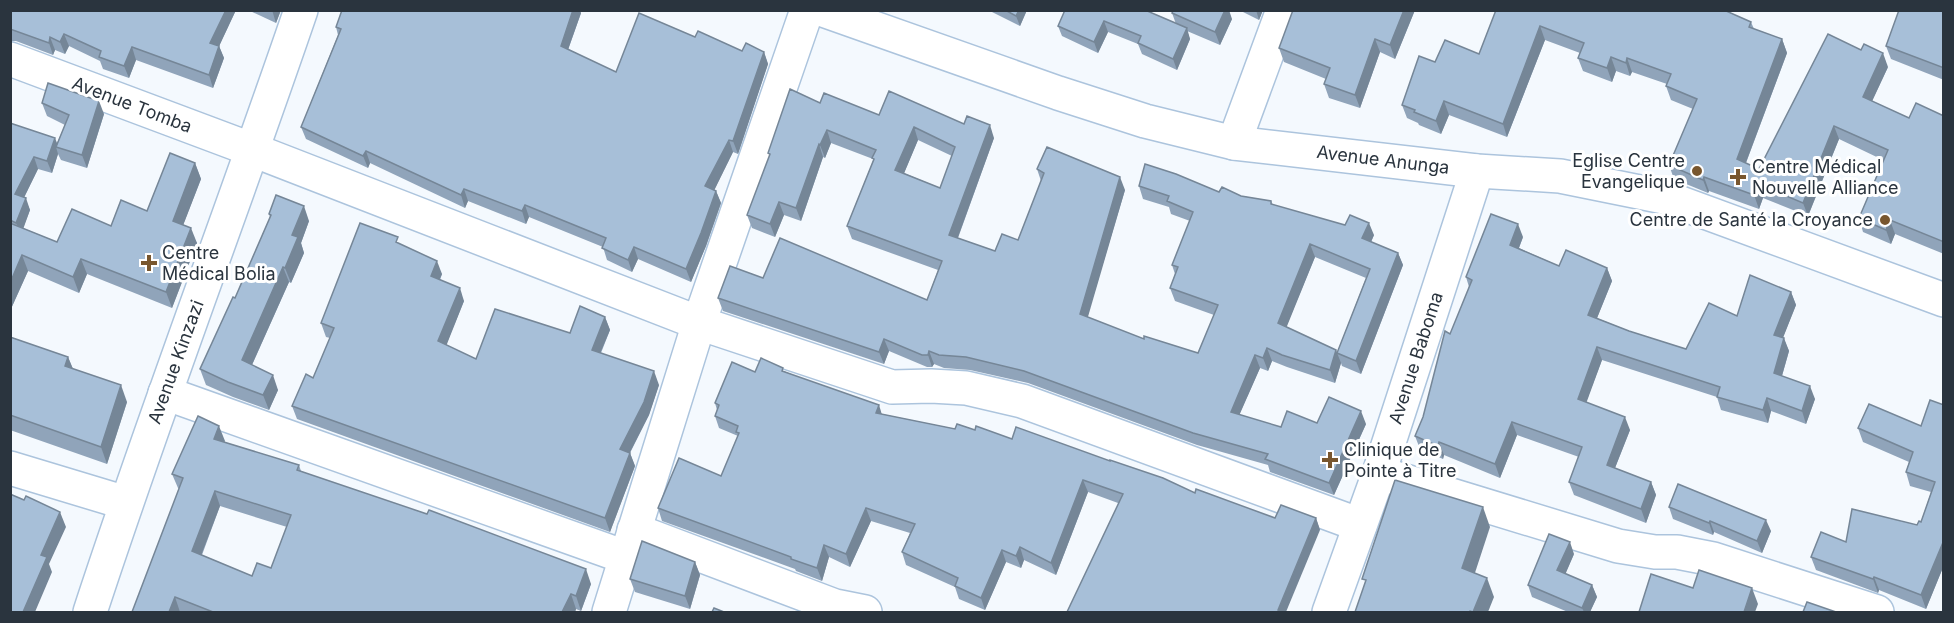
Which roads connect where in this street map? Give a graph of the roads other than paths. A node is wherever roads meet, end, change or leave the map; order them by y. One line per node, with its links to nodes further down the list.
1 (301, 10): 7 (street, Avenue Kinzazi)
2 (807, 10): 10 (street)
3 (824, 10): 6 (street, Avenue Anunga)
4 (1283, 10): 6 (street)
5 (10, 59): 7 (street, Avenue Tomba)
6 (1234, 143): 8 (street, Avenue Anunga)
7 (253, 150): 10 (street, Avenue Tomba); 11 (street, Avenue Kinzazi)
8 (1477, 171): 9 (street, Avenue Anunga); 13 (street, Avenue Baboma)
9 (1944, 300)
10 (699, 323): 15 (street, Avenue Tomba); 16 (street)
11 (165, 393): 14 (street, Avenue Kinzazi); 16 (street)
12 (10, 468): 14 (street)
13 (1379, 473): 15 (street, Avenue Baboma); 21 (street)
14 (126, 503): 17 (street, Avenue Kinzazi)
15 (1360, 525): 20 (street, Avenue Baboma)
16 (630, 543): 18 (street); 19 (street)
17 (90, 612)
18 (609, 612)
19 (865, 612)
20 (1329, 612)
21 (1877, 612)

